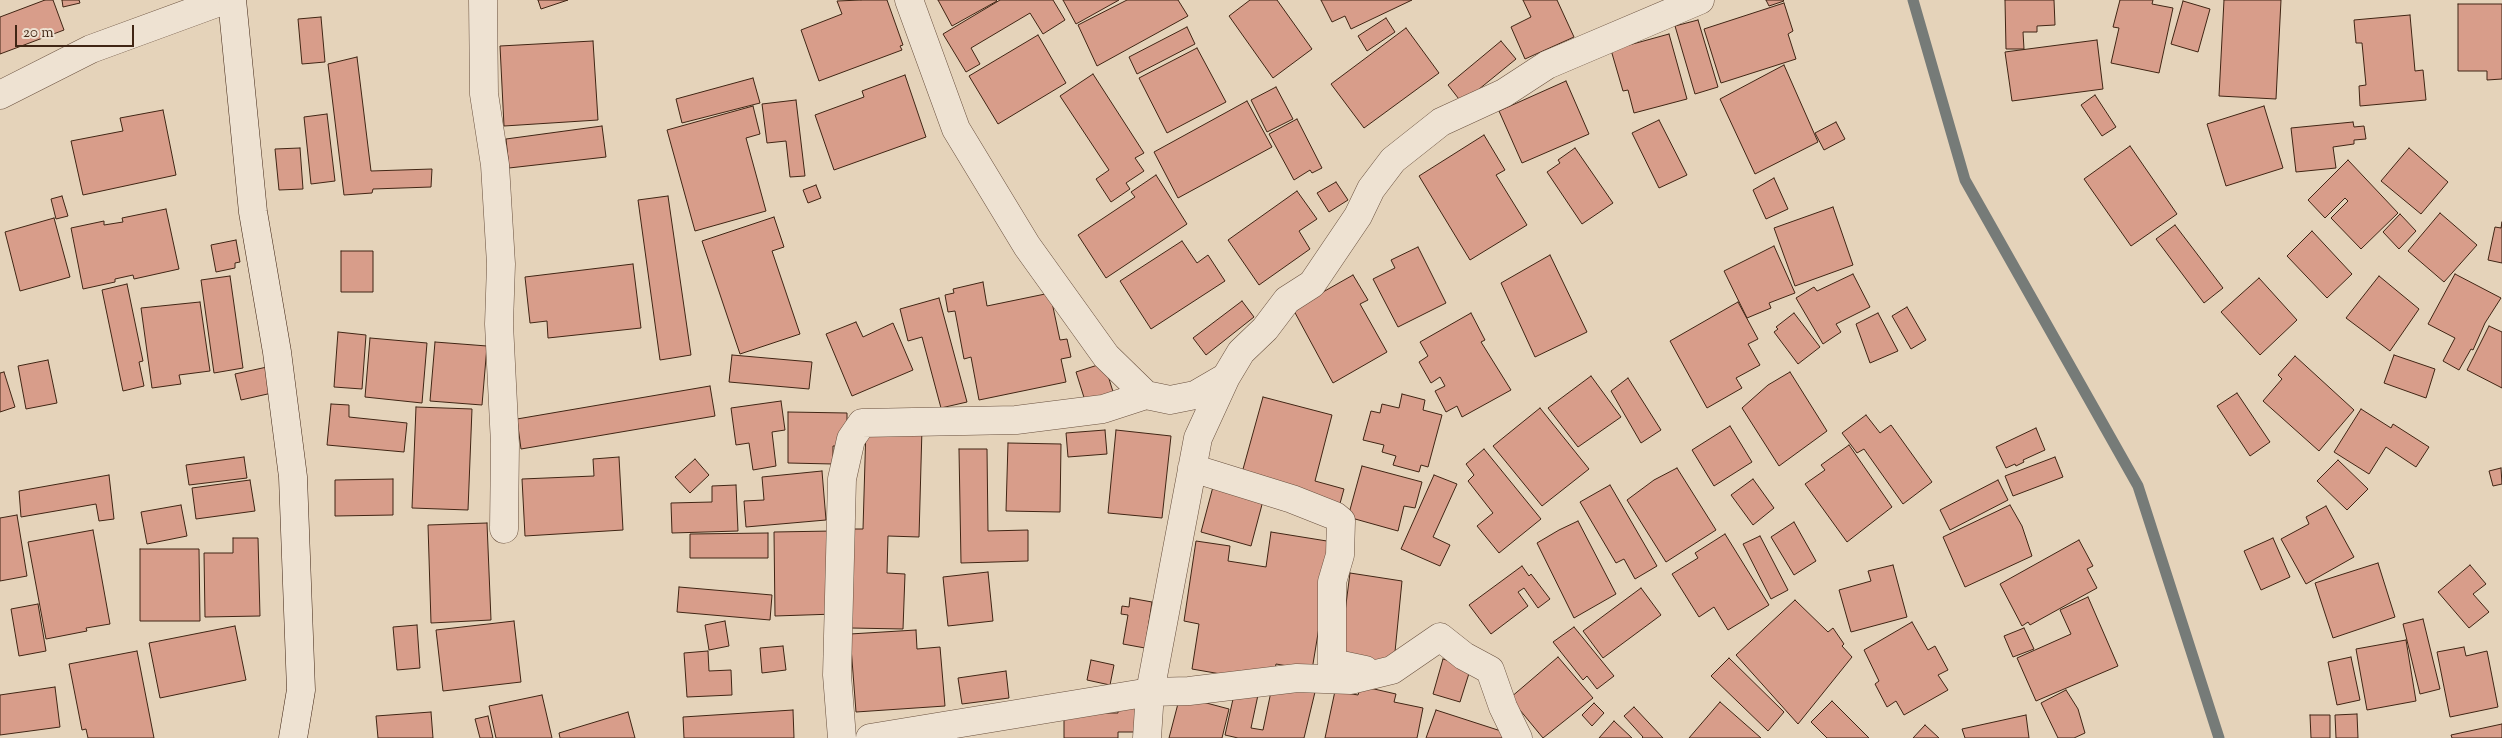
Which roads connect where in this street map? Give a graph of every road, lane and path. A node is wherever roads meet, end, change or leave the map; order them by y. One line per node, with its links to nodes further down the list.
1 (225, 0): 6 (street)
2 (232, 0): 13 (street)
3 (483, 0): 10 (street)
4 (909, 0): 8 (street)
5 (1700, 0): 7 (street)
6 (0, 95)
7 (1226, 378): 8 (street); 9 (street)
8 (1146, 395): 14 (street)
9 (1192, 468): 11 (street); 12 (street)
10 (504, 529)
11 (1440, 638): 12 (street); 17 (street)
12 (1150, 692): 15 (street); 16 (street)
13 (292, 738)
14 (842, 738)
15 (870, 738)
16 (1147, 738)
17 (1518, 738)

